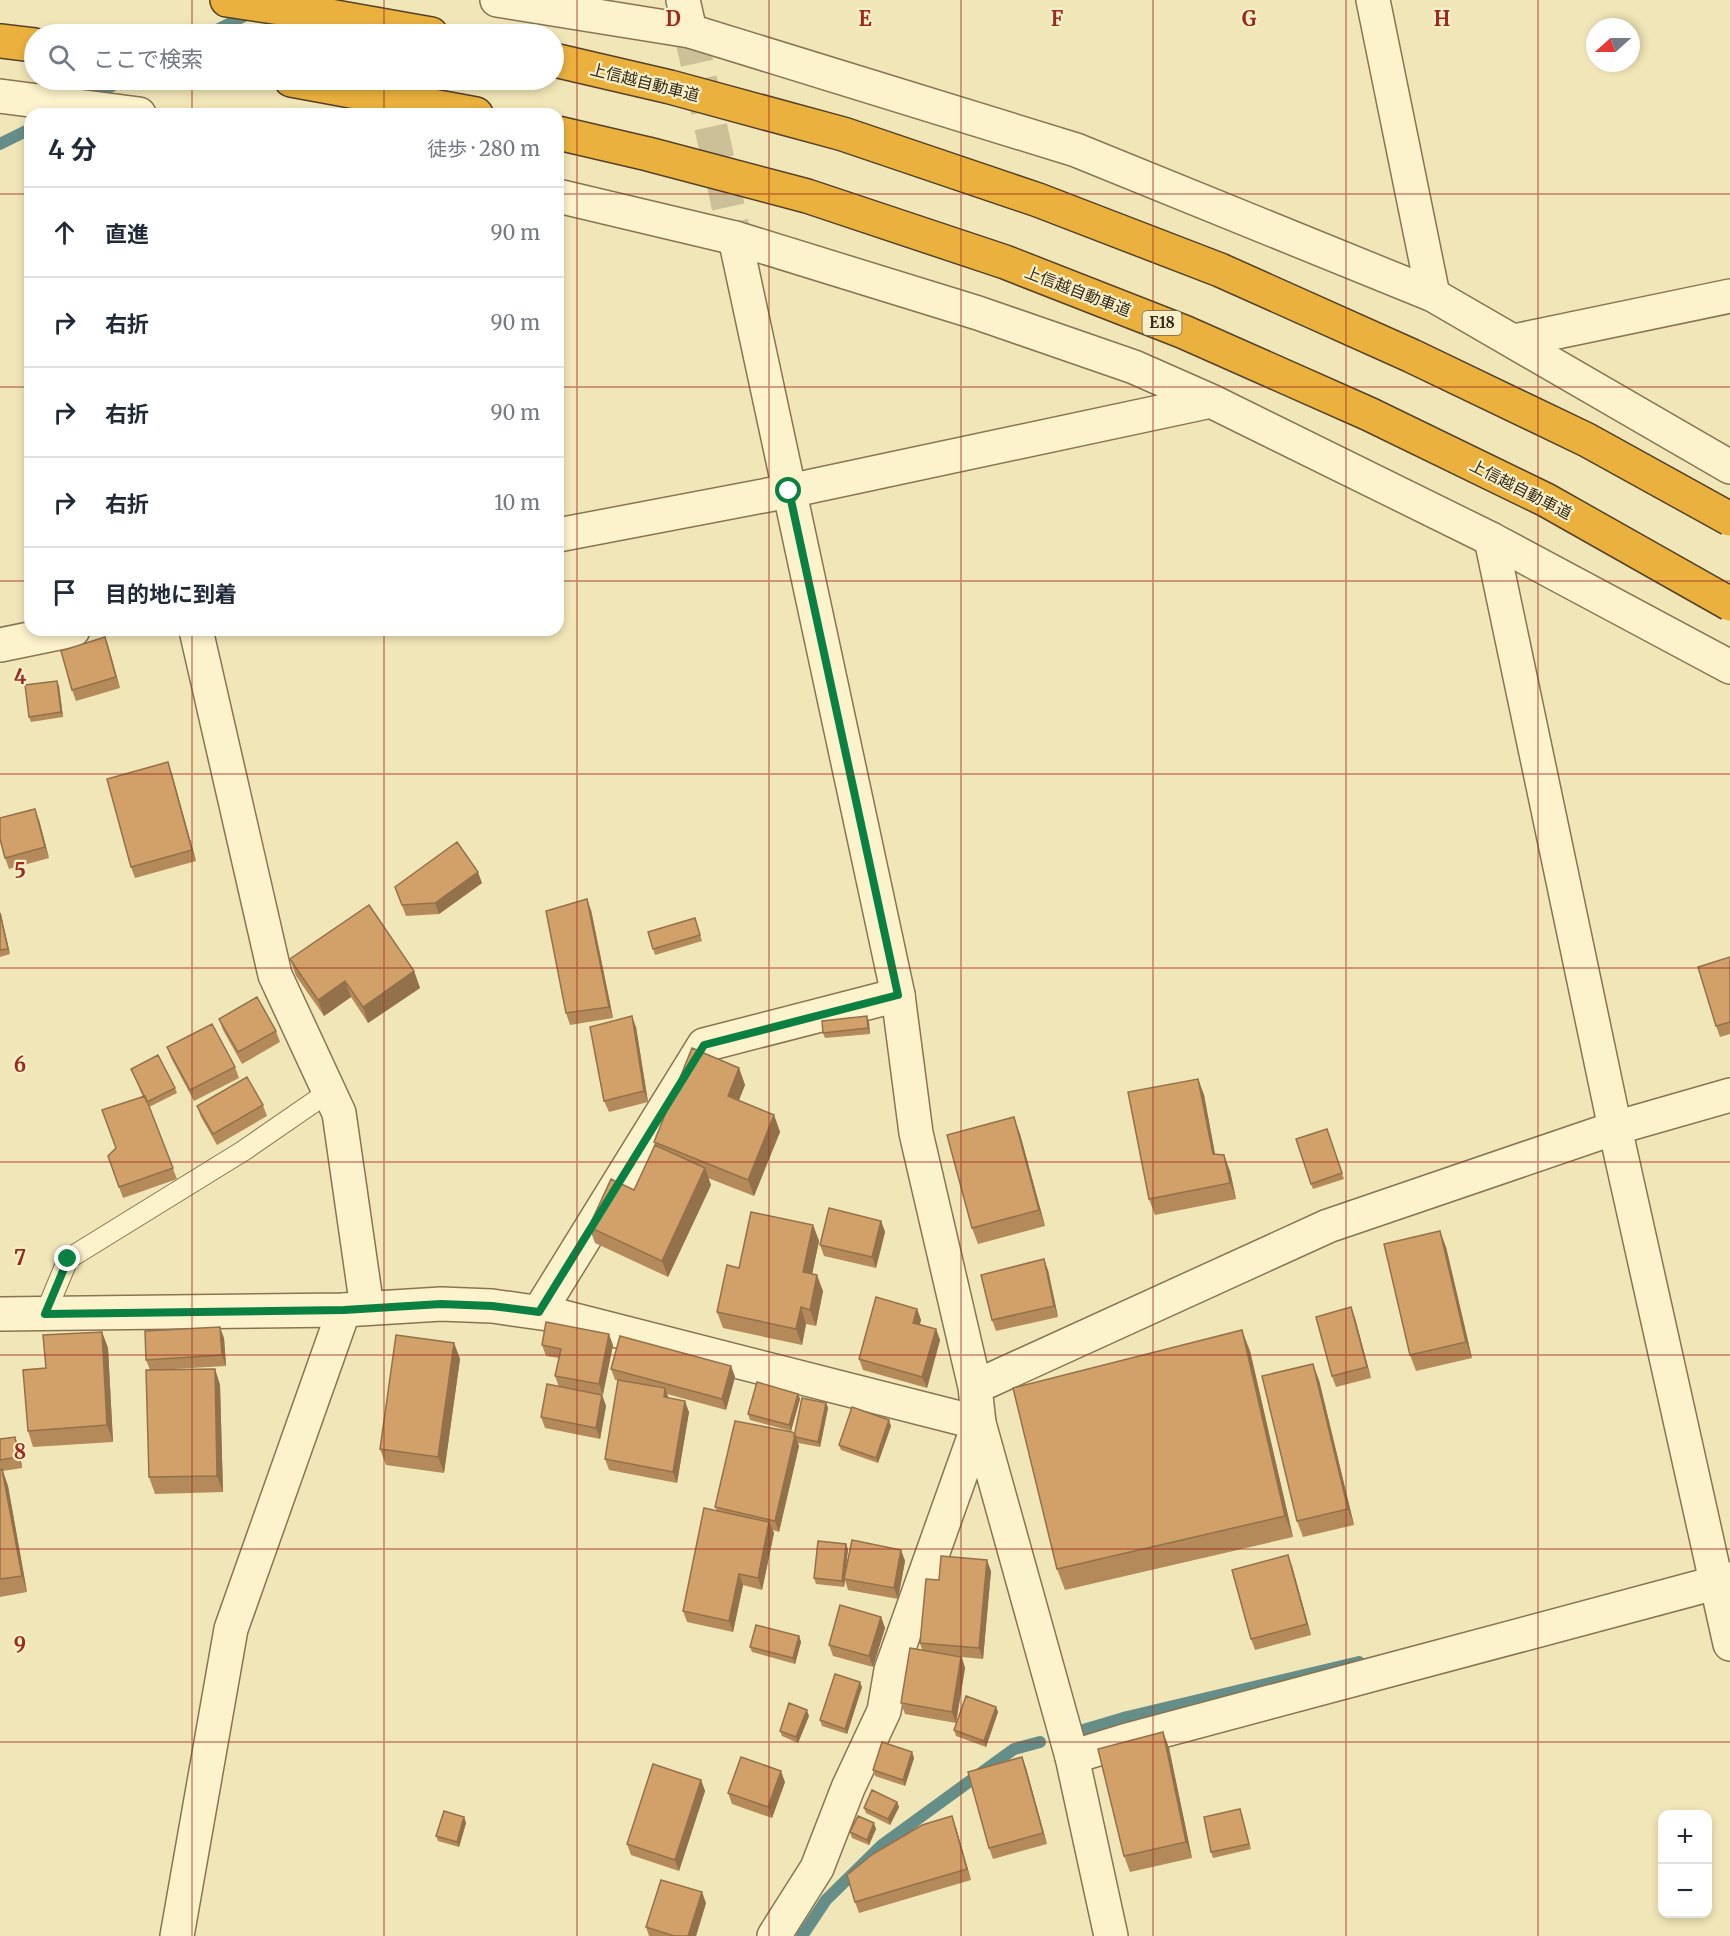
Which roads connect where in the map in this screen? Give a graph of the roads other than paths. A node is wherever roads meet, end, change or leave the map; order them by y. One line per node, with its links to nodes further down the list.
1 (227, 0): 5 (highway)
2 (497, 0): 4 (street)
3 (1373, 0): 16 (street)
4 (686, 15): 16 (street)
5 (375, 24)
6 (0, 41): 7 (highway)
7 (24, 44)
8 (564, 62): 22 (highway, 上信越自動車道, bridge)
9 (345, 90): 12 (highway)
10 (0, 96): 11 (street)
11 (93, 108)
12 (443, 108)
13 (564, 134): 25 (highway, 上信越自動車道 / E18, bridge)
14 (564, 197): 15 (street)
15 (735, 238): 19 (street); 21 (street)
16 (1433, 295): 18 (street)
17 (1730, 296): 18 (street)
18 (1514, 341): 20 (street)
19 (1211, 401): 21 (street); 24 (street)
20 (1730, 467)
21 (789, 491): 23 (street); 30 (street)
22 (1730, 519)
23 (564, 534)
24 (1491, 539): 29 (street); 33 (street)
25 (1730, 604)
26 (44, 636): 28 (street)
27 (197, 636): 31 (street)
28 (0, 645)
29 (1730, 667)
30 (898, 995): 35 (street); 38 (street)
31 (330, 1091): 34 (street); 37 (lane)
32 (1730, 1095): 33 (street)
33 (1615, 1128): 38 (street); 40 (street)
34 (356, 1309): 35 (street); 37 (street); 43 (street)
35 (539, 1312): 39 (street)
36 (0, 1314): 37 (street)
37 (45, 1314)
38 (975, 1387): 39 (street)
39 (979, 1423): 42 (street); 44 (street)
40 (1723, 1580): 41 (street); 42 (street)
41 (1730, 1644)
42 (1072, 1757): 45 (street)
43 (177, 1936)
44 (774, 1936)
45 (1111, 1936)

